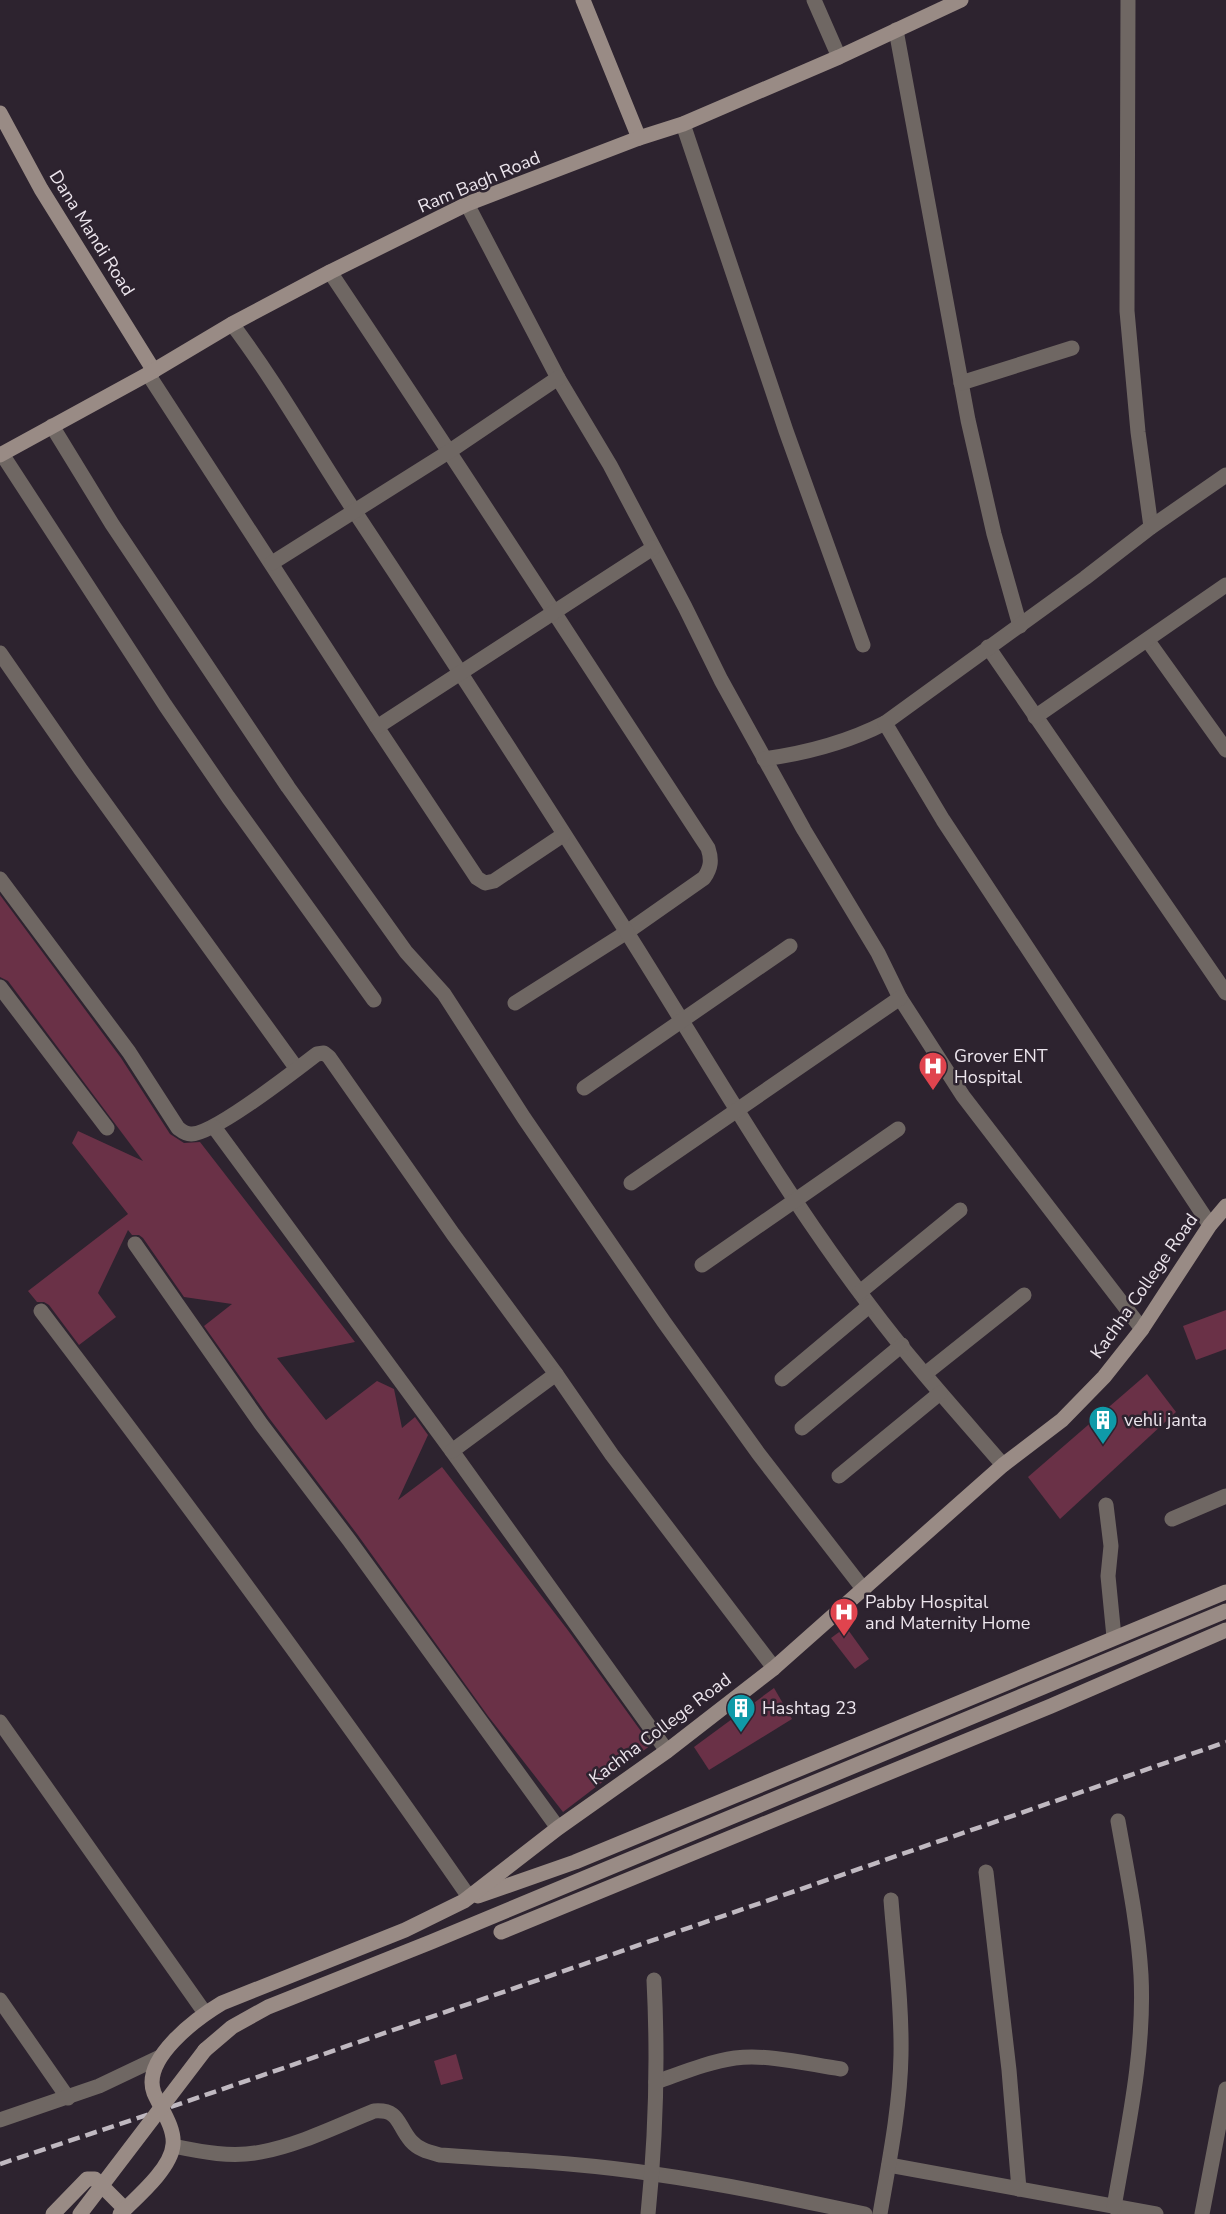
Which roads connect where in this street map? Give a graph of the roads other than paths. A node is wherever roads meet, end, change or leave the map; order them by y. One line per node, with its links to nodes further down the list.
1 (583, 0): 9 (street)
2 (814, 0): 6 (street)
3 (961, 0): 5 (street, Ram Bagh Road)
4 (1128, 0): 22 (street)
5 (896, 30): 6 (street, Ram Bagh Road); 16 (street)
6 (839, 57): 8 (street, Ram Bagh Road)
7 (0, 113): 14 (street, Dana Mandi Road)
8 (683, 124): 9 (street, Ram Bagh Road); 29 (street)
9 (639, 138): 10 (street, Ram Bagh Road)
10 (467, 204): 11 (street, Ram Bagh Road); 15 (street)
11 (330, 272): 12 (street, Ram Bagh Road); 18 (street)
12 (232, 324): 14 (street, Ram Bagh Road); 21 (street)
13 (1072, 348): 16 (street)
14 (151, 373): 17 (street, Ram Bagh Road); 24 (street)
15 (558, 378): 18 (street); 23 (street)
16 (961, 383): 27 (street)
17 (52, 426): 19 (street, Ram Bagh Road); 78 (street)
18 (450, 451): 21 (street); 26 (street)
19 (1, 455): 45 (street)
20 (1226, 475): 22 (street)
21 (354, 510): 24 (street); 32 (street)
22 (1151, 527): 27 (street)
23 (653, 548): 26 (street); 37 (street)
24 (272, 563): 35 (street)
25 (1226, 585): 28 (street)
26 (554, 614): 32 (street); 40 (street)
27 (1020, 626): 30 (street)
28 (1148, 640): 33 (street); 36 (street)
29 (863, 645)
30 (988, 647): 33 (street); 34 (street)
31 (0, 652): 48 (street)
32 (462, 672): 35 (street); 38 (street)
33 (1035, 717): 43 (street)
34 (885, 723): 37 (street); 58 (street)
35 (377, 728): 38 (street)
36 (1226, 750)
37 (764, 759): 44 (street)
38 (563, 835): 40 (street)
39 (0, 879): 51 (street)
40 (627, 932): 46 (street); 47 (street)
41 (790, 946): 47 (street)
42 (0, 987): 52 (street)
43 (1226, 993)
44 (900, 998): 50 (street); 65 (street)
45 (374, 1000)
46 (515, 1003)
47 (681, 1021): 49 (street); 50 (street)
48 (297, 1069): 51 (street); 67 (street)
49 (584, 1088)
50 (737, 1112): 54 (street); 55 (street)
51 (214, 1127): 72 (street)
52 (106, 1128)
53 (898, 1129): 55 (street)
54 (631, 1183)
55 (796, 1202): 60 (street); 61 (street)
56 (1226, 1206): 58 (street, Kachha College Road)
57 (960, 1210): 61 (street)
58 (1210, 1225): 65 (street, Kachha College Road)
59 (135, 1244): 87 (street)
60 (702, 1265)
61 (860, 1292): 63 (street)
62 (1024, 1295): 68 (street)
63 (870, 1306): 66 (street); 69 (street)
64 (41, 1311): 89 (street)
65 (1142, 1329): 73 (street, Kachha College Road)
66 (902, 1346): 68 (street); 71 (street)
67 (556, 1374): 72 (street); 83 (street)
68 (925, 1374): 70 (street)
69 (782, 1379)
70 (940, 1393): 73 (street); 74 (street)
71 (802, 1428)
72 (452, 1451): 85 (street)
73 (1003, 1465): 78 (street, Kachha College Road)
74 (839, 1476)
75 (1226, 1496): 77 (street)
76 (1106, 1505): 82 (street)
77 (1172, 1519)
78 (864, 1590): 83 (street, Kachha College Road)
79 (1226, 1592): 82 (street)
80 (1226, 1611): 109 (street, bridge)
81 (1226, 1630): 91 (street)
82 (1114, 1638): 89 (street)
83 (774, 1668): 85 (street, Kachha College Road)
84 (0, 1722): 94 (street)
85 (666, 1751): 87 (street, Kachha College Road)
86 (1118, 1821): 106 (street)
87 (558, 1828): 89 (street, Kachha College Road)
88 (986, 1872): 104 (street)
89 (466, 1899): 94 (street, Kachha College Road)
90 (891, 1900): 102 (street)
91 (501, 1932)
92 (654, 1980): 97 (street)
93 (0, 2000): 99 (street)
94 (205, 2013): 95 (street, Kachha College Road)
95 (160, 2057): 99 (street, Kachha College Road); 101 (street)
96 (841, 2069): 97 (street)
97 (656, 2082): 103 (street)
98 (1226, 2089): 114 (street)
99 (68, 2098): 100 (street, Kachha College Road)
100 (0, 2120)
101 (173, 2146): 103 (street); 107 (street)
102 (889, 2165): 104 (street); 112 (street)
103 (652, 2173): 110 (street); 111 (street)
104 (1019, 2189): 105 (street)
105 (1076, 2207): 106 (street)
106 (1114, 2207): 113 (street)
107 (123, 2211): 108 (street)
108 (53, 2214)
109 (81, 2214)
110 (648, 2214)
111 (865, 2214)
112 (880, 2214)
113 (1156, 2214)
114 (1202, 2214)

